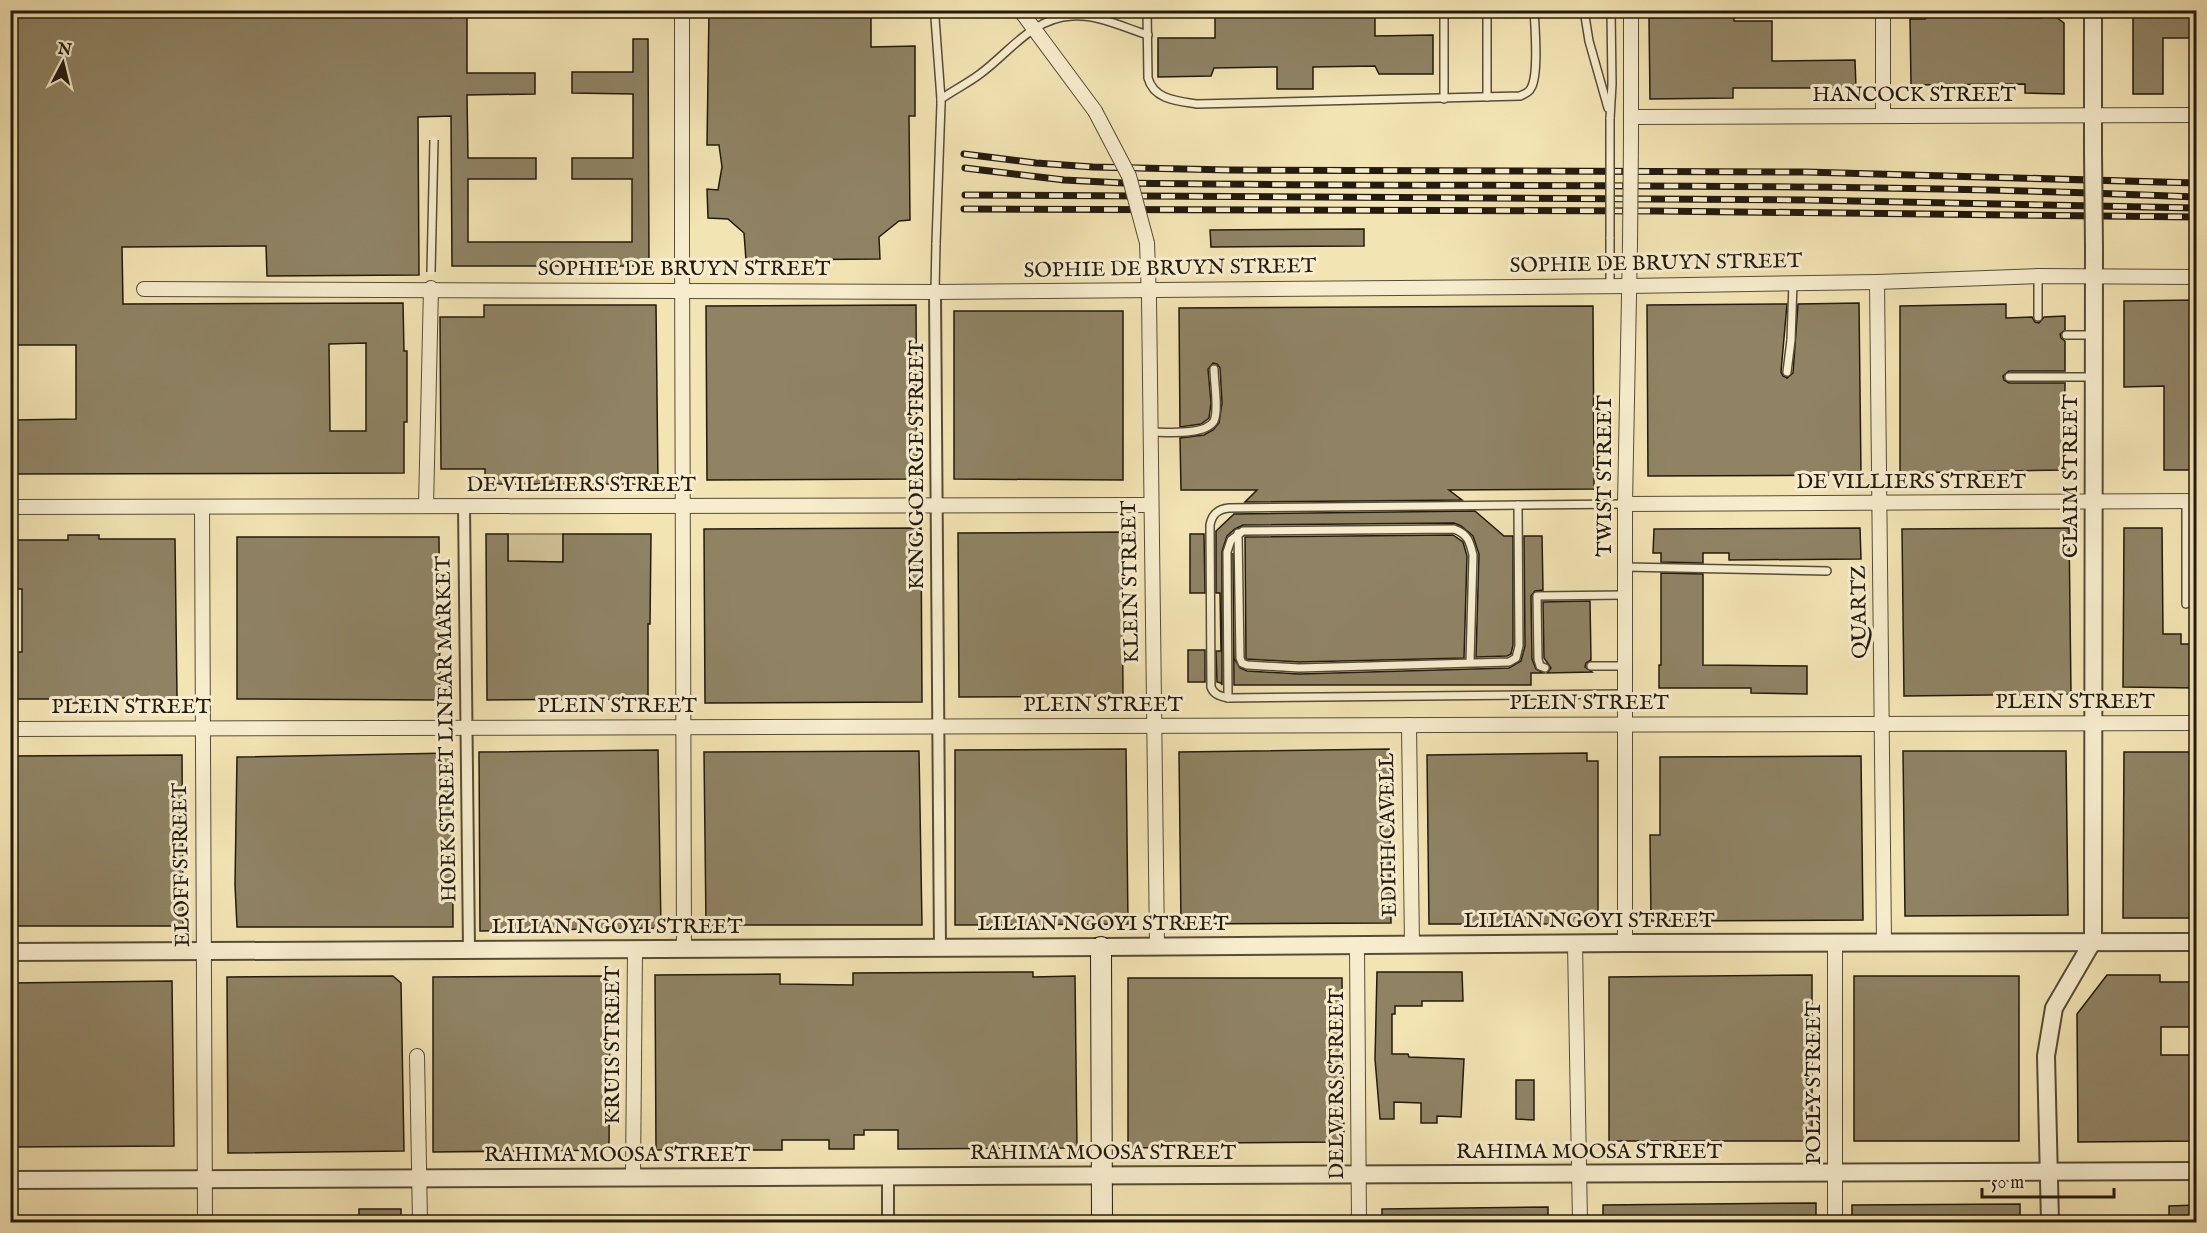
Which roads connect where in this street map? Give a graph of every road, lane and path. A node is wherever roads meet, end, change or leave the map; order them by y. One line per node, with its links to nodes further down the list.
1 (1020, 10): 13 (street, KLEIN STREET)
2 (1147, 10): 14 (lane)
3 (1444, 10): 16 (lane)
4 (1487, 10): 15 (lane)
5 (1534, 10): 15 (lane)
6 (1584, 10): 19 (lane)
7 (1611, 10): 19 (lane)
8 (1631, 10): 22 (street, TWIST STREET)
9 (1882, 10): 20 (street)
10 (2093, 10): 21 (street, CLAIM STREET)
11 (680, 13): 33 (street, bridge)
12 (935, 18): 17 (lane, KING GOERGE STREET)
13 (1033, 28): 14 (lane); 17 (lane); 34 (street, KLEIN STREET, bridge)
14 (1148, 35): 16 (lane)
15 (1487, 97): 16 (lane)
16 (1444, 99)
17 (941, 101): 35 (lane, KING GOERGE STREET, bridge)
18 (2196, 115): 21 (street, HANCOCK STREET)
19 (1610, 116): 29 (lane, bridge)
20 (1883, 116): 21 (street, HANCOCK STREET); 22 (street, HANCOCK STREET)
21 (2093, 116): 24 (street, CLAIM STREET, bridge)
22 (1631, 117): 30 (street, TWIST STREET, bridge)
23 (434, 140): 31 (lane, bridge)
24 (2094, 275): 25 (street, SOPHIE DE BRUYN STREET); 26 (street, SOPHIE DE BRUYN STREET); 37 (street, CLAIM STREET)
25 (2038, 276): 27 (street, SOPHIE DE BRUYN STREET); 36 (lane)
26 (2196, 277)
27 (1877, 282): 28 (street, SOPHIE DE BRUYN STREET); 46 (street, QUARTZ)
28 (1793, 283): 30 (street, SOPHIE DE BRUYN STREET); 40 (lane)
29 (1610, 285): 30 (street, SOPHIE DE BRUYN STREET); 34 (street, SOPHIE DE BRUYN STREET)
30 (1628, 286): 47 (street, TWIST STREET)
31 (431, 288): 32 (street, SOPHIE DE BRUYN STREET); 33 (street, SOPHIE DE BRUYN STREET); 50 (street)
32 (144, 289)
33 (682, 290): 35 (street, SOPHIE DE BRUYN STREET); 52 (street)
34 (1148, 290): 35 (street, SOPHIE DE BRUYN STREET); 43 (street, KLEIN STREET)
35 (935, 292): 53 (street, KING GOERGE STREET)
36 (2038, 317)
37 (2094, 335): 38 (lane); 42 (street, CLAIM STREET)
38 (2066, 336)
39 (1214, 369): 43 (lane)
40 (1787, 372)
41 (2009, 377): 42 (lane)
42 (2094, 377): 45 (street, CLAIM STREET)
43 (1151, 432): 48 (street, KLEIN STREET)
44 (2191, 501): 45 (street, DE VILLIERS STREET); 60 (lane)
45 (2094, 502): 46 (street, DE VILLIERS STREET); 70 (street, CLAIM STREET)
46 (1880, 503): 47 (street, DE VILLIERS STREET); 69 (street, QUARTZ)
47 (1625, 504): 49 (lane); 57 (street, TWIST STREET)
48 (1151, 505): 53 (street, DE VILLIERS STREET); 74 (street, KLEIN STREET)
49 (1518, 505): 61 (lane); 66 (lane)
50 (426, 506): 51 (street, DE VILLIERS STREET); 55 (street, DE VILLIERS STREET)
51 (464, 506): 52 (street, DE VILLIERS STREET); 75 (street, HOEK STREET LINEAR MARKET)
52 (684, 506): 53 (street, DE VILLIERS STREET); 72 (street)
53 (937, 506): 73 (street, KING GOERGE STREET)
54 (10, 507): 55 (street, DE VILLIERS STREET)
55 (202, 507): 76 (street, ELOFF STREET)
56 (1238, 533): 61 (lane); 61 (lane); 66 (lane)
57 (1625, 567): 58 (lane); 59 (street, TWIST STREET)
58 (1827, 571)
59 (1625, 595): 63 (street, TWIST STREET); 64 (lane)
60 (2186, 604)
61 (1470, 662)
62 (1592, 666): 63 (lane)
63 (1624, 666): 65 (street, TWIST STREET)
64 (1545, 668)
65 (1624, 694): 66 (lane); 68 (street, TWIST STREET)
66 (1228, 698)
67 (2196, 723): 70 (street, PLEIN STREET)
68 (1625, 724): 69 (street, PLEIN STREET); 71 (street, PLEIN STREET); 79 (street, TWIST STREET)
69 (1882, 724): 70 (street, PLEIN STREET); 80 (street, QUARTZ)
70 (2093, 724): 78 (street, CLAIM STREET)
71 (1409, 725): 74 (street, PLEIN STREET); 84 (street, EDITH CAVELL)
72 (683, 726): 73 (street, PLEIN STREET); 75 (street, PLEIN STREET); 90 (street)
73 (939, 726): 74 (street, PLEIN STREET); 88 (street, KING GOERGE STREET)
74 (1154, 726): 85 (street, KLEIN STREET)
75 (466, 727): 76 (street, PLEIN STREET); 91 (street, HOEK STREET LINEAR MARKET)
76 (202, 728): 77 (street, PLEIN STREET); 92 (street, ELOFF STREET)
77 (10, 729)
78 (2093, 941): 80 (street, LILIAN NGOYI STREET); 81 (street, LILIAN NGOYI STREET); 95 (street)
79 (1625, 942): 82 (street, LILIAN NGOYI STREET); 83 (street, LILIAN NGOYI STREET)
80 (1884, 942): 82 (street, LILIAN NGOYI STREET)
81 (2196, 942)
82 (1835, 943): 97 (street, POLLY STREET)
83 (1575, 944): 84 (street, LILIAN NGOYI STREET); 98 (street)
84 (1412, 945): 86 (street, LILIAN NGOYI STREET)
85 (1157, 946): 86 (street, LILIAN NGOYI STREET); 87 (street, LILIAN NGOYI STREET)
86 (1357, 946): 99 (street, DELVERS STREET)
87 (1101, 947): 88 (street, LILIAN NGOYI STREET); 101 (main road)
88 (940, 948): 90 (street, LILIAN NGOYI STREET)
89 (635, 949): 90 (street, LILIAN NGOYI STREET); 91 (street, LILIAN NGOYI STREET); 102 (street, KRUIS STREET)
90 (684, 949)
91 (469, 950): 92 (street, LILIAN NGOYI STREET)
92 (204, 951): 93 (street, LILIAN NGOYI STREET); 103 (street, ELOFF STREET)
93 (10, 952)
94 (417, 1056): 104 (street)
95 (2049, 1171): 96 (street, RAHIMA MOOSA STREET); 97 (street, RAHIMA MOOSA STREET); 113 (street)
96 (2196, 1171)
97 (1835, 1173): 98 (street, RAHIMA MOOSA STREET); 112 (street, POLLY STREET)
98 (1580, 1174): 99 (street, RAHIMA MOOSA STREET); 111 (street)
99 (1359, 1175): 101 (street, RAHIMA MOOSA STREET); 110 (street, DELVERS STREET)
100 (888, 1176): 101 (street, RAHIMA MOOSA STREET); 102 (street, RAHIMA MOOSA STREET); 108 (street)
101 (1102, 1176): 109 (main road)
102 (633, 1178): 104 (street, RAHIMA MOOSA STREET)
103 (205, 1179): 104 (street, RAHIMA MOOSA STREET); 105 (street, RAHIMA MOOSA STREET); 106 (street, ELOFF STREET)
104 (420, 1179): 107 (street)
105 (10, 1180)
106 (205, 1222)
107 (420, 1222)
108 (888, 1222)
109 (1102, 1222)
110 (1359, 1222)
111 (1580, 1222)
112 (1835, 1222)
113 (2050, 1222)

